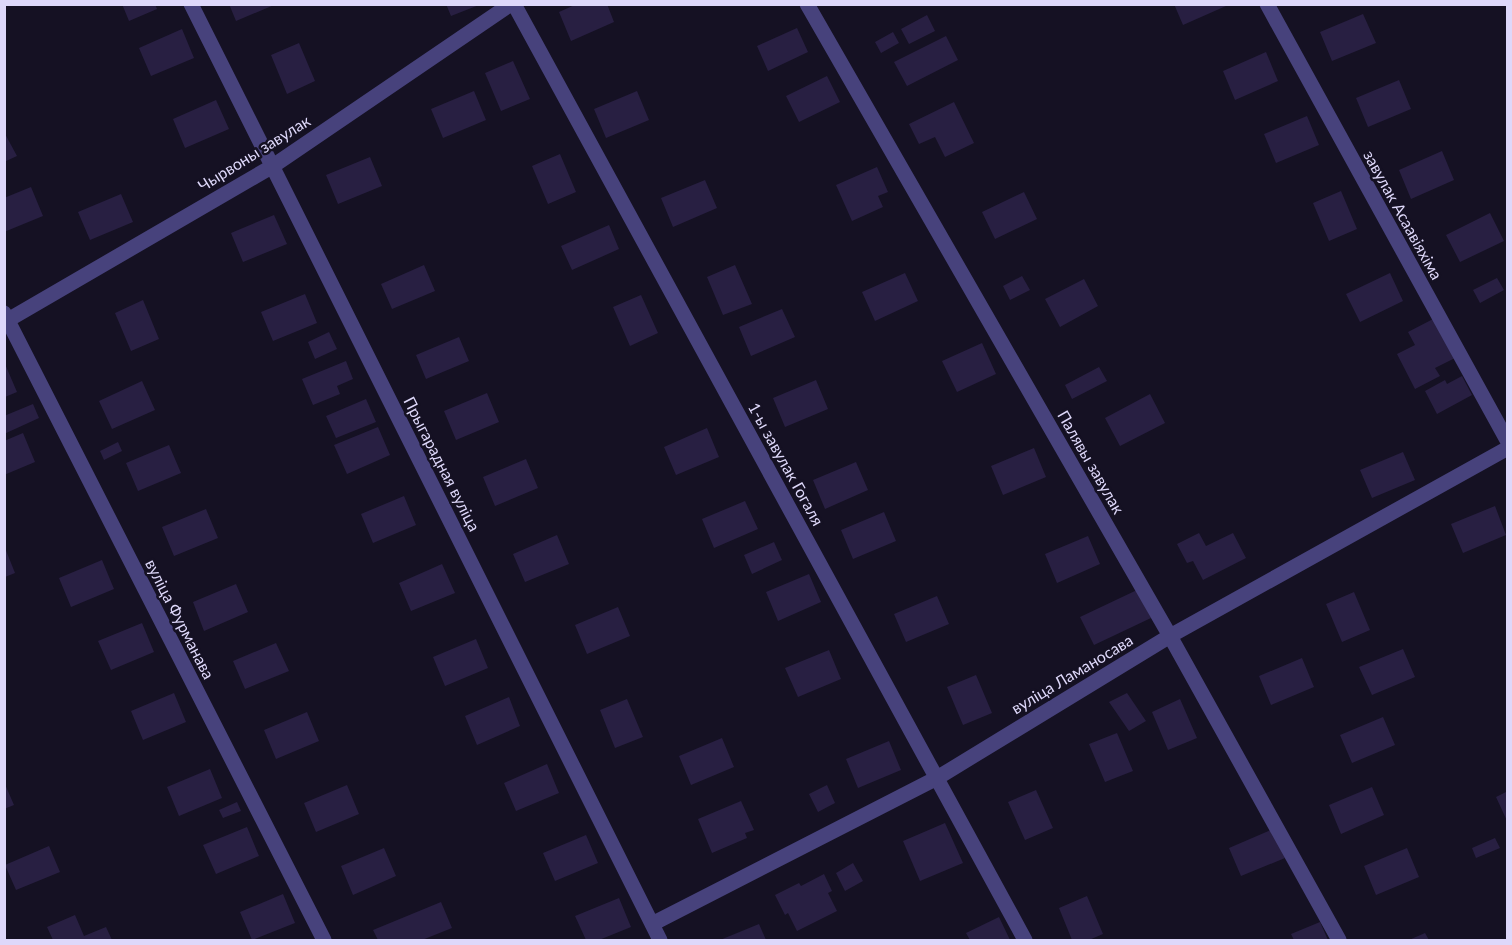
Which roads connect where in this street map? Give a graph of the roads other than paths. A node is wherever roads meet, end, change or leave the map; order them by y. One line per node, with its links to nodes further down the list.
1 (192, 4): 5 (street, Прыгарадная вуліца)
2 (512, 4): 5 (street, Чырвоны завулак); 10 (street, 1-ы завулак Гогаля)
3 (807, 4): 9 (street, Палявы завулак)
4 (1267, 4): 7 (street, завулак Асаавіяхіма)
5 (273, 166): 6 (street, Чырвоны завулак); 11 (street, Прыгарадная вуліца)
6 (6, 316): 12 (street, вуліца Фурманава)
7 (1508, 442)
8 (1508, 448): 9 (street, вуліца Ламаносава)
9 (1170, 636): 10 (street, вуліца Ламаносава); 15 (street, Палявы завулак)
10 (937, 778): 11 (street, вуліца Ламаносава); 14 (street, 1-ы завулак Гогаля)
11 (652, 924): 13 (street, Прыгарадная вуліца)
12 (324, 940)
13 (660, 940)
14 (1025, 940)
15 (1339, 940)

